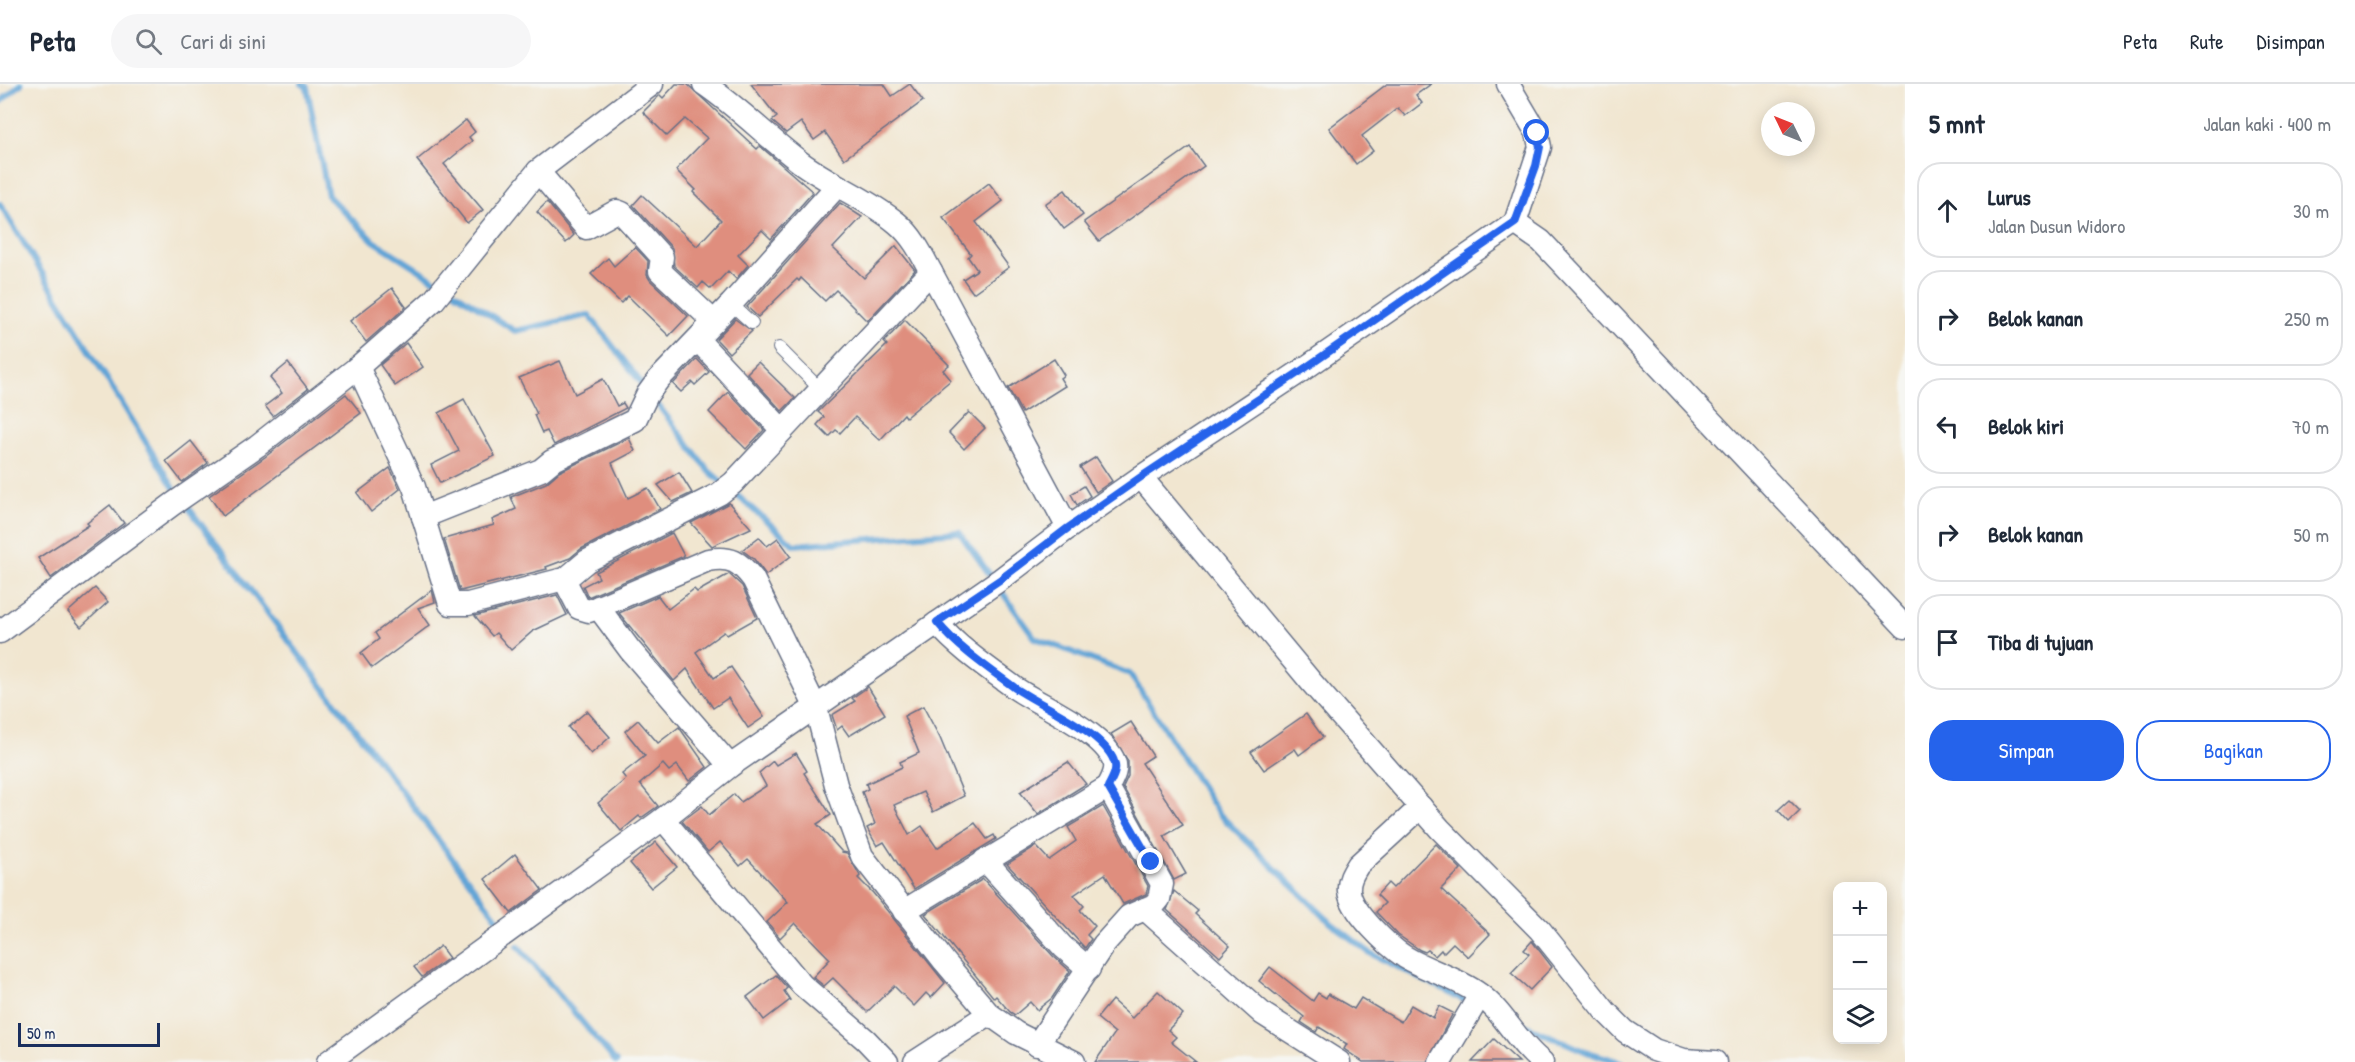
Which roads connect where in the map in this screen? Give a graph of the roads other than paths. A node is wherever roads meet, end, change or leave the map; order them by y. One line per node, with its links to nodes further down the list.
1 (652, 84): 4 (street)
2 (704, 84): 5 (street)
3 (1509, 84): 6 (street)
4 (538, 171): 9 (street); 13 (street)
5 (836, 187): 7 (street); 8 (street)
6 (1515, 223): 16 (street); 22 (street)
7 (931, 272): 14 (street); 18 (street)
8 (731, 304): 9 (street); 10 (lane)
9 (714, 322): 11 (street)
10 (752, 323)
11 (698, 340): 15 (street); 17 (street)
12 (778, 348): 14 (lane)
13 (358, 367): 17 (street); 23 (street)
14 (820, 389): 15 (street)
15 (782, 430): 19 (street)
16 (1141, 477): 18 (street); 27 (street)
17 (423, 517): 19 (street)
18 (1068, 528): 21 (street)
19 (563, 581): 20 (street)
20 (598, 607): 24 (street); 25 (street)
21 (937, 622): 24 (street); 26 (street)
22 (1905, 627)
23 (0, 632)
24 (816, 708): 25 (street); 31 (street)
25 (730, 766): 28 (street)
26 (1108, 787): 29 (street); 30 (street)
27 (1421, 807): 33 (street); 43 (street)
28 (663, 819): 36 (street); 37 (street)
29 (985, 860): 31 (street); 32 (street)
30 (1145, 909): 32 (street); 40 (street)
31 (904, 911): 34 (street)
32 (1089, 969): 35 (street)
33 (1480, 995): 41 (street); 42 (street)
34 (989, 1014): 35 (street); 38 (street)
35 (1037, 1045): 39 (street)
36 (328, 1062)
37 (887, 1062)
38 (915, 1062)
39 (1074, 1062)
40 (1339, 1062)
41 (1440, 1062)
42 (1542, 1062)
43 (1714, 1062)

